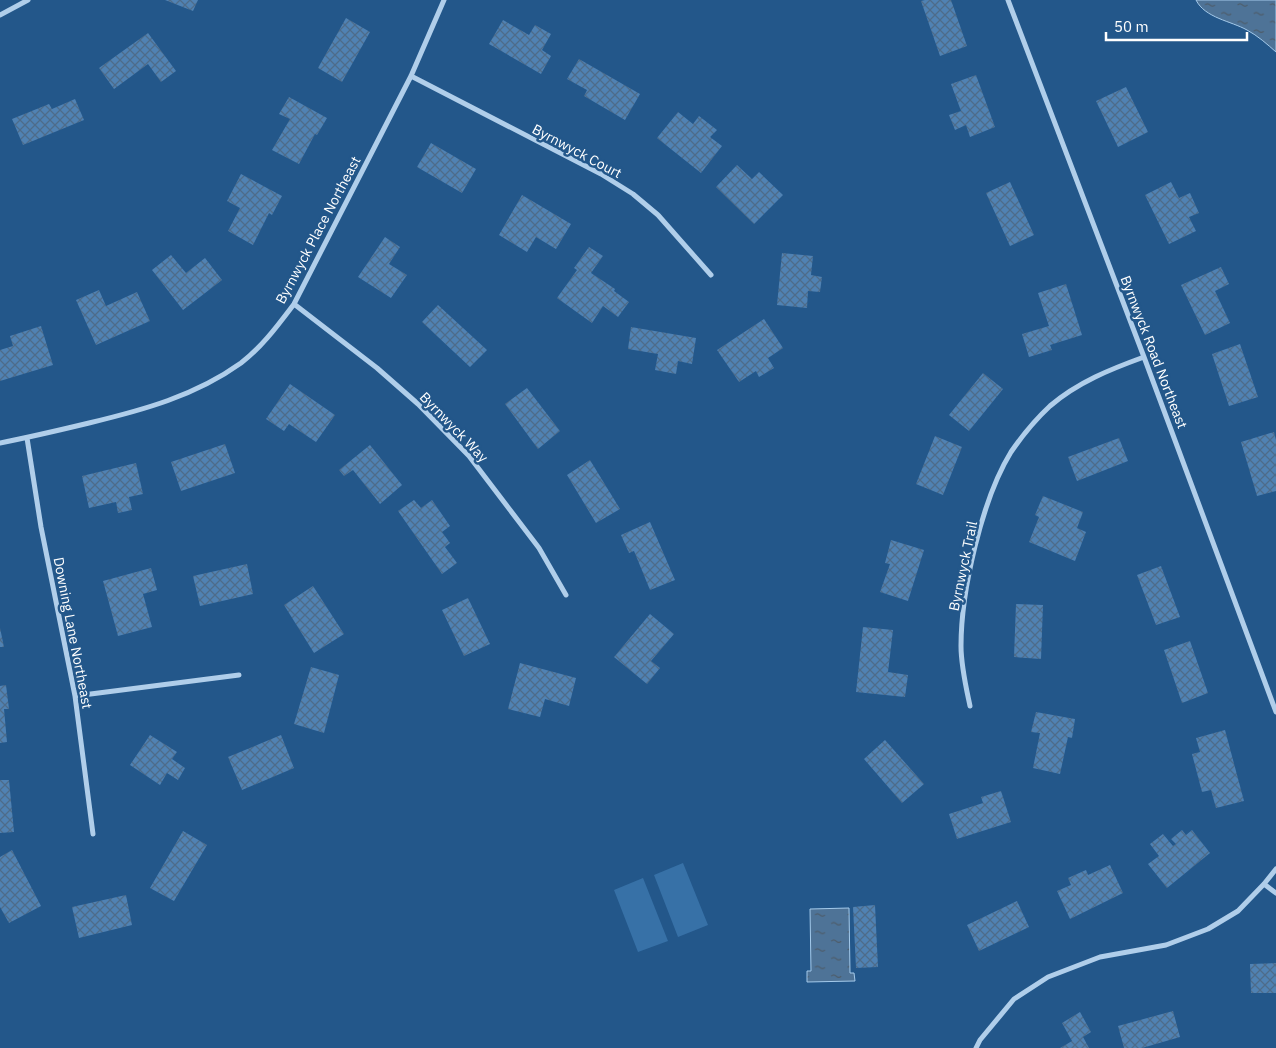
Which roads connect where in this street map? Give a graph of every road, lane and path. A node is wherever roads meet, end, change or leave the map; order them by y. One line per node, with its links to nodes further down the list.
1 (28, 0): 4 (street)
2 (444, 0): 5 (street, Byrnwyck Place Northeast)
3 (1008, 0): 8 (street, Byrnwyck Road Northeast)
4 (0, 15)
5 (411, 76): 6 (street, Byrnwyck Court); 7 (street, Byrnwyck Place Northeast)
6 (710, 275)
7 (294, 304): 9 (street, Byrnwyck Place Northeast); 11 (street, Byrnwyck Way)
8 (1144, 357): 14 (street, Byrnwyck Trail); 15 (street, Byrnwyck Road Northeast)
9 (27, 438): 10 (street, Byrnwyck Place Northeast); 13 (street, Downing Lane Northeast)
10 (0, 443)
11 (566, 595)
12 (239, 675): 13 (street)
13 (76, 696): 16 (street, Downing Lane Northeast)
14 (970, 706)
15 (1276, 712)
16 (93, 834)
17 (1276, 869): 18 (street)
18 (1264, 884): 19 (street); 20 (street)
19 (1276, 893)
20 (976, 1048)

